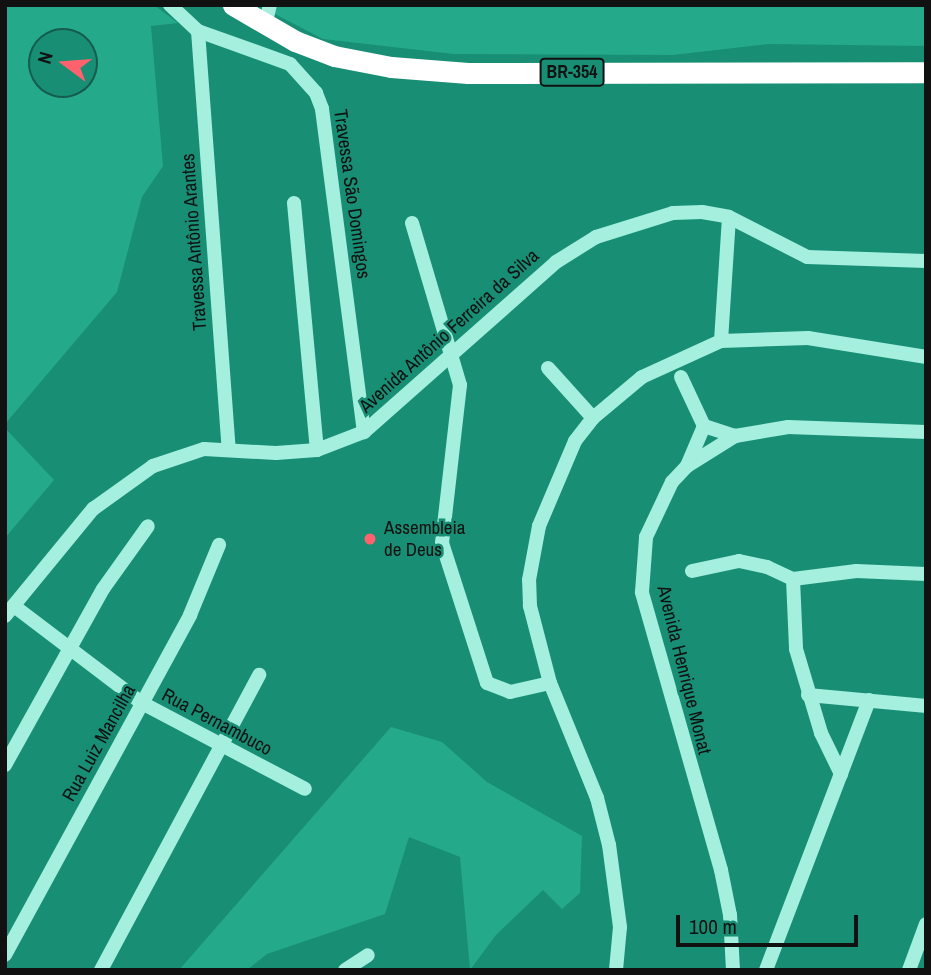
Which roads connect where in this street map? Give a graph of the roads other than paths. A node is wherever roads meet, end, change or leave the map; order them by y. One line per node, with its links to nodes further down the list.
1 (170, 5): 5 (street, Travessa São Domingos)
2 (233, 5): 4 (highway, BR-354)
3 (270, 5): 4 (street)
4 (265, 26): 6 (highway, BR-354)
5 (198, 31): 18 (street, Travessa São Domingos); 21 (street, Travessa Antônio Arantes)
6 (926, 72)
7 (295, 203): 22 (street)
8 (729, 217): 10 (street, Avenida Antônio Ferreira da Silva); 11 (street); 13 (street, Avenida Antônio Ferreira da Silva)
9 (412, 223): 13 (street)
10 (926, 261)
11 (721, 341): 12 (street); 16 (street)
12 (926, 357)
13 (453, 358): 18 (street, Avenida Antônio Ferreira da Silva); 32 (street)
14 (548, 368): 16 (street)
15 (681, 377): 17 (street)
16 (593, 418): 32 (street)
17 (704, 426): 20 (street); 23 (street)
18 (364, 432): 22 (street, Avenida Antônio Ferreira da Silva)
19 (926, 432): 20 (street, Avenida Henrique Monat)
20 (735, 436): 23 (street, Avenida Henrique Monat)
21 (229, 450): 22 (street, Avenida Antônio Ferreira da Silva); 29 (street, Avenida Antônio Ferreira da Silva)
22 (317, 450)
23 (687, 466): 47 (street, Avenida Henrique Monat)
24 (148, 526): 30 (street)
25 (219, 545): 35 (street, Rua Luiz Mancilha)
26 (692, 571): 28 (street)
27 (926, 574): 28 (street)
28 (793, 579): 33 (street)
29 (10, 611): 30 (street, Rua Pernambuco)
30 (73, 648): 35 (street, Rua Pernambuco); 38 (street)
31 (259, 675): 37 (street)
32 (550, 684): 46 (street)
33 (808, 695): 34 (street); 39 (street)
34 (869, 700): 36 (street); 39 (street)
35 (142, 703): 37 (street, Rua Pernambuco); 42 (street, Rua Luiz Mancilha)
36 (926, 706)
37 (223, 748): 40 (street, Rua Pernambuco); 44 (street)
38 (5, 765)
39 (841, 774): 48 (street)
40 (305, 789)
41 (926, 924): 49 (street)
42 (5, 955)
43 (368, 955): 45 (street)
44 (101, 970)
45 (345, 970)
46 (617, 970)
47 (733, 970)
48 (766, 970)
49 (909, 970)

